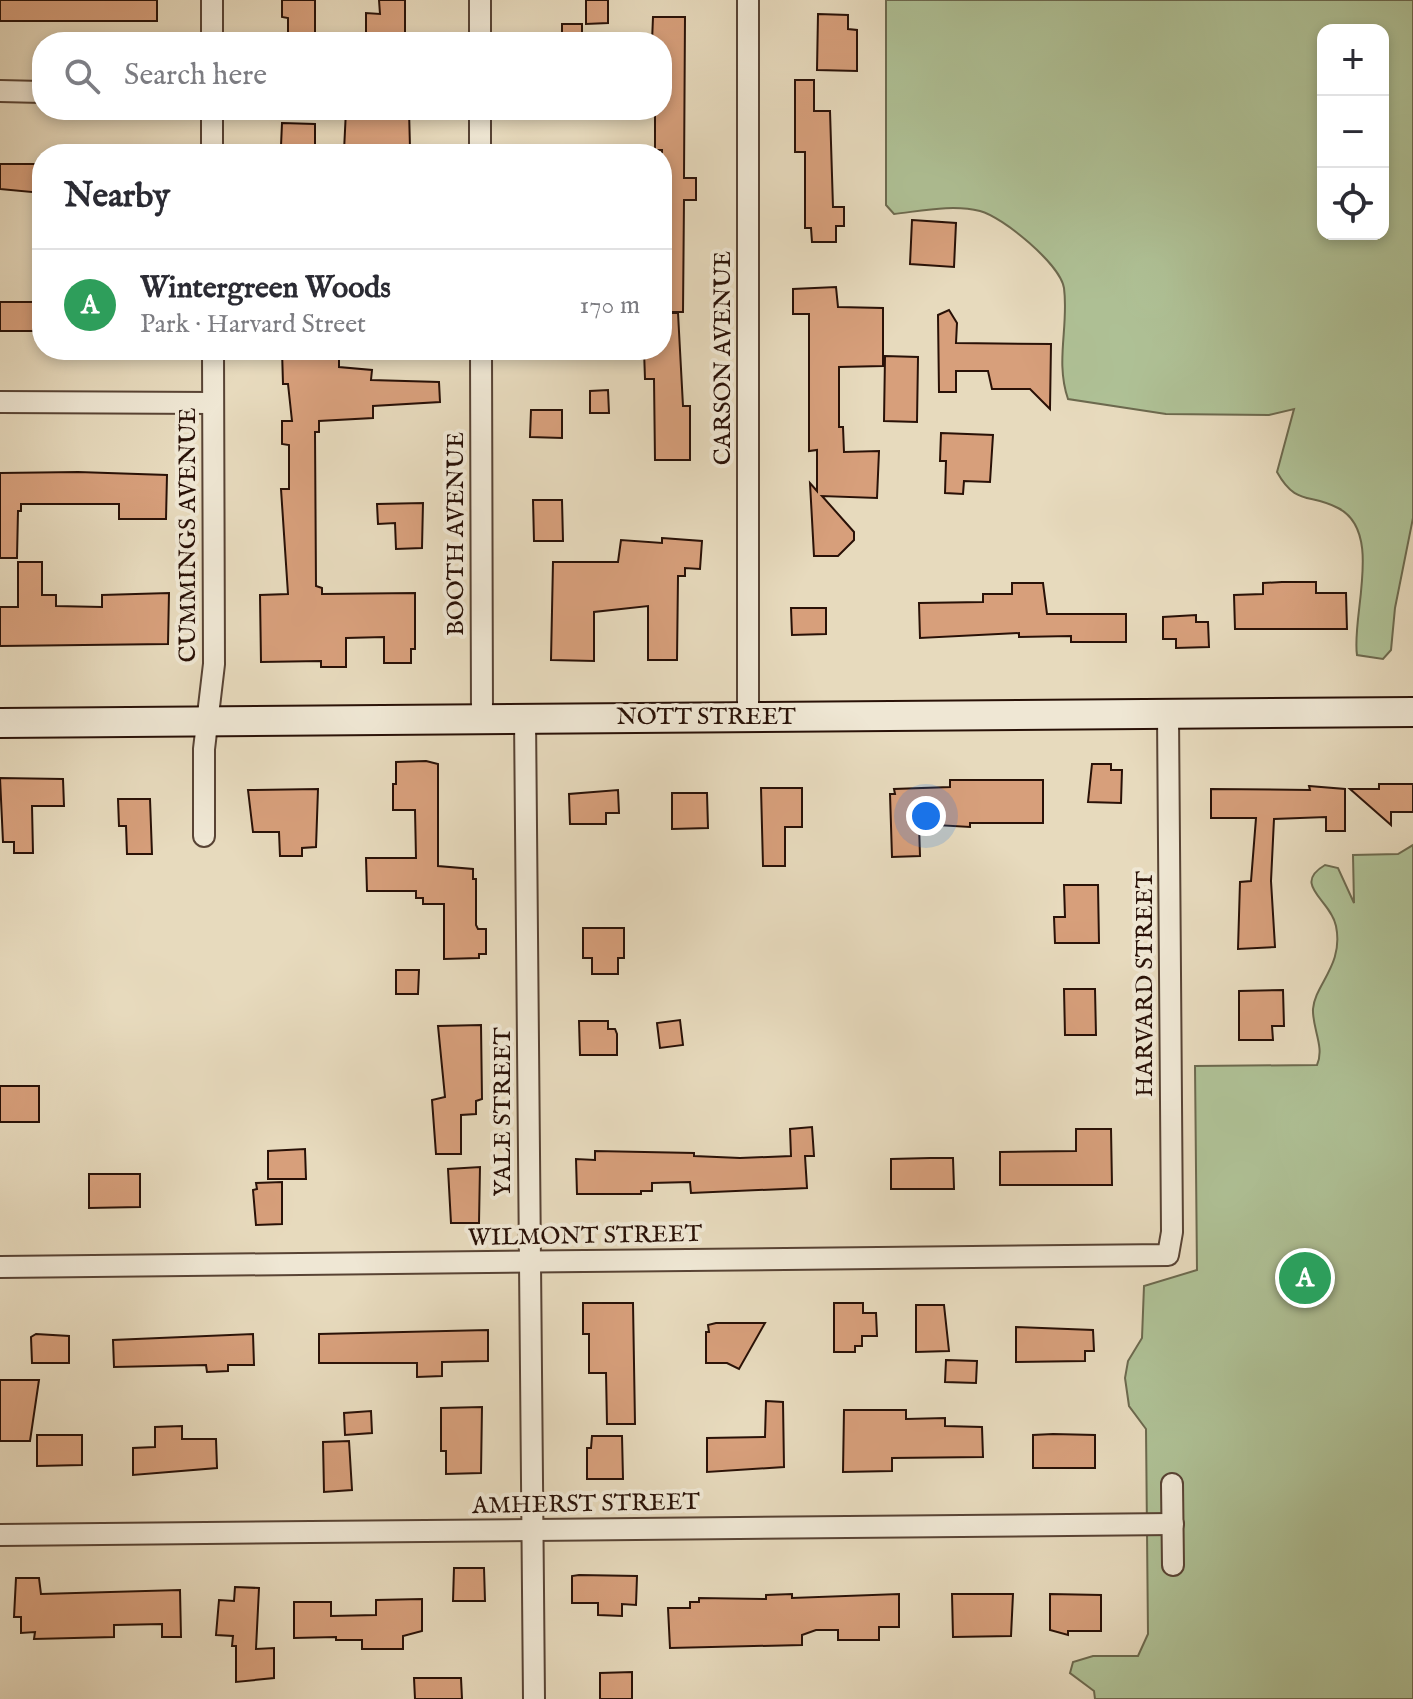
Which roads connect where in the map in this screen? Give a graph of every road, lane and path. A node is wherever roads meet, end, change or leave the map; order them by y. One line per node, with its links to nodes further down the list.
1 (212, 0): 4 (street)
2 (480, 0): 5 (street)
3 (748, 0): 18 (street, CARSON AVENUE)
4 (212, 32)
5 (480, 32)
6 (0, 91): 7 (street)
7 (32, 92)
8 (212, 120): 10 (street)
9 (480, 120): 11 (street)
10 (212, 144)
11 (480, 144)
12 (213, 360): 15 (street, CUMMINGS AVENUE)
13 (481, 360): 19 (street, BOOTH AVENUE)
14 (0, 402): 15 (street)
15 (213, 403): 21 (street, CUMMINGS AVENUE)
16 (1413, 712): 17 (street, NOTT STREET)
17 (1168, 714): 18 (street, NOTT STREET); 24 (street, HARVARD STREET)
18 (748, 716): 20 (street, NOTT STREET)
19 (482, 717): 20 (street, NOTT STREET); 21 (street, NOTT STREET)
20 (525, 717): 25 (street, YALE STREET)
21 (209, 720): 22 (street, NOTT STREET); 23 (street, CUMMINGS AVENUE)
22 (0, 723)
23 (204, 836)
24 (1169, 1253): 25 (street, WILMONT STREET)
25 (530, 1262): 26 (street, WILMONT STREET); 29 (street, YALE STREET)
26 (0, 1267)
27 (1172, 1484): 28 (street)
28 (1173, 1524): 29 (street, AMHERST STREET); 31 (street)
29 (532, 1530): 30 (street, AMHERST STREET); 32 (street, YALE STREET)
30 (0, 1535)
31 (1173, 1565)
32 (534, 1699)

